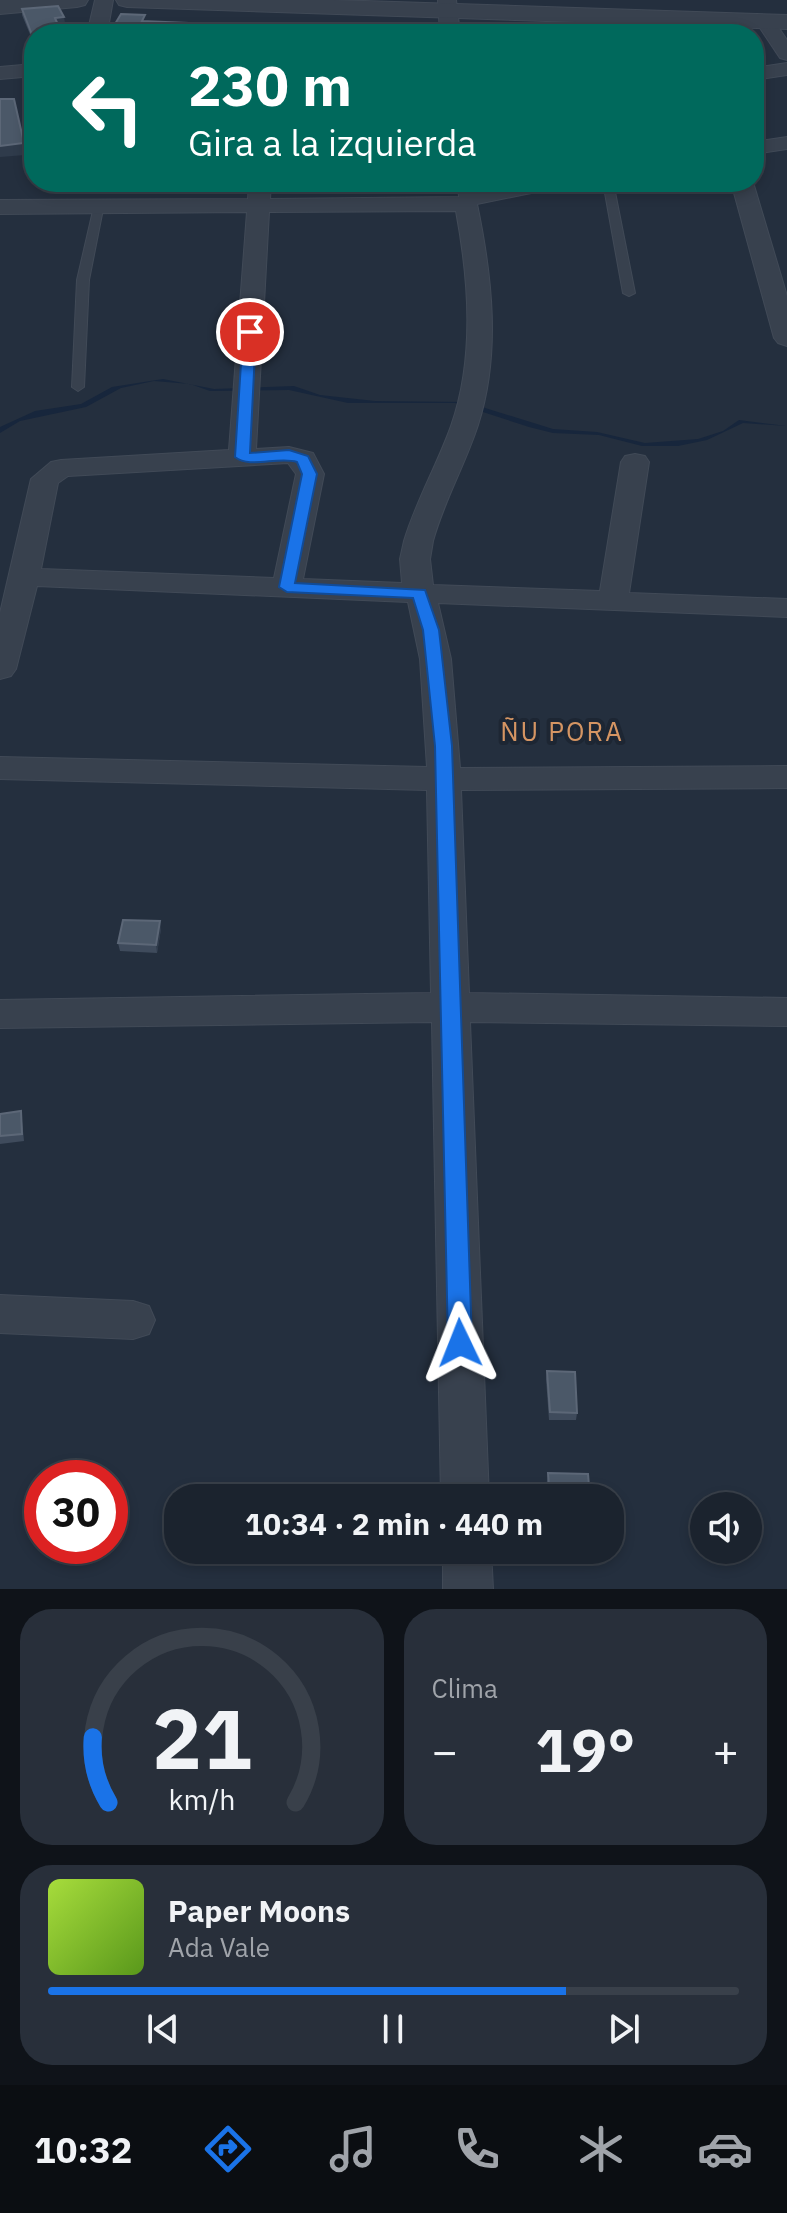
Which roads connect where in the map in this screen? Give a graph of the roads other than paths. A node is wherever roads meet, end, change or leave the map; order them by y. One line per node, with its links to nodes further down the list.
1 (77, 0): 5 (street)
2 (104, 0): 7 (street)
3 (127, 0): 4 (street)
4 (447, 5): 6 (street)
5 (0, 7)
6 (776, 22): 8 (street)
7 (99, 24)
8 (787, 54)
9 (787, 69): 11 (street)
10 (24, 71): 12 (street)
11 (764, 72)
12 (0, 73)
13 (787, 143): 14 (street)
14 (764, 146)
15 (50, 192): 22 (street)
16 (610, 192): 23 (lane)
17 (745, 192): 24 (street)
18 (258, 194): 19 (street); 20 (street); 26 (street)
19 (469, 194): 30 (street)
20 (99, 204): 22 (street); 25 (lane)
21 (0, 207): 22 (street)
22 (43, 207)
23 (629, 293)
24 (787, 338)
25 (78, 387)
26 (242, 457): 28 (street); 29 (street)
27 (635, 462): 31 (street)
28 (25, 577): 29 (street); 33 (street)
29 (287, 587): 30 (street)
30 (420, 593): 31 (street); 36 (street)
31 (613, 601): 32 (street)
32 (787, 608)
33 (0, 669)
34 (0, 768): 36 (street)
35 (787, 777): 36 (street)
36 (442, 779): 37 (street)
37 (450, 1007): 38 (street); 39 (street); 42 (street)
38 (787, 1012)
39 (0, 1014)
40 (0, 1314): 41 (street)
41 (133, 1320)
42 (465, 1484)
43 (467, 1564): 44 (street)
44 (468, 1589)

